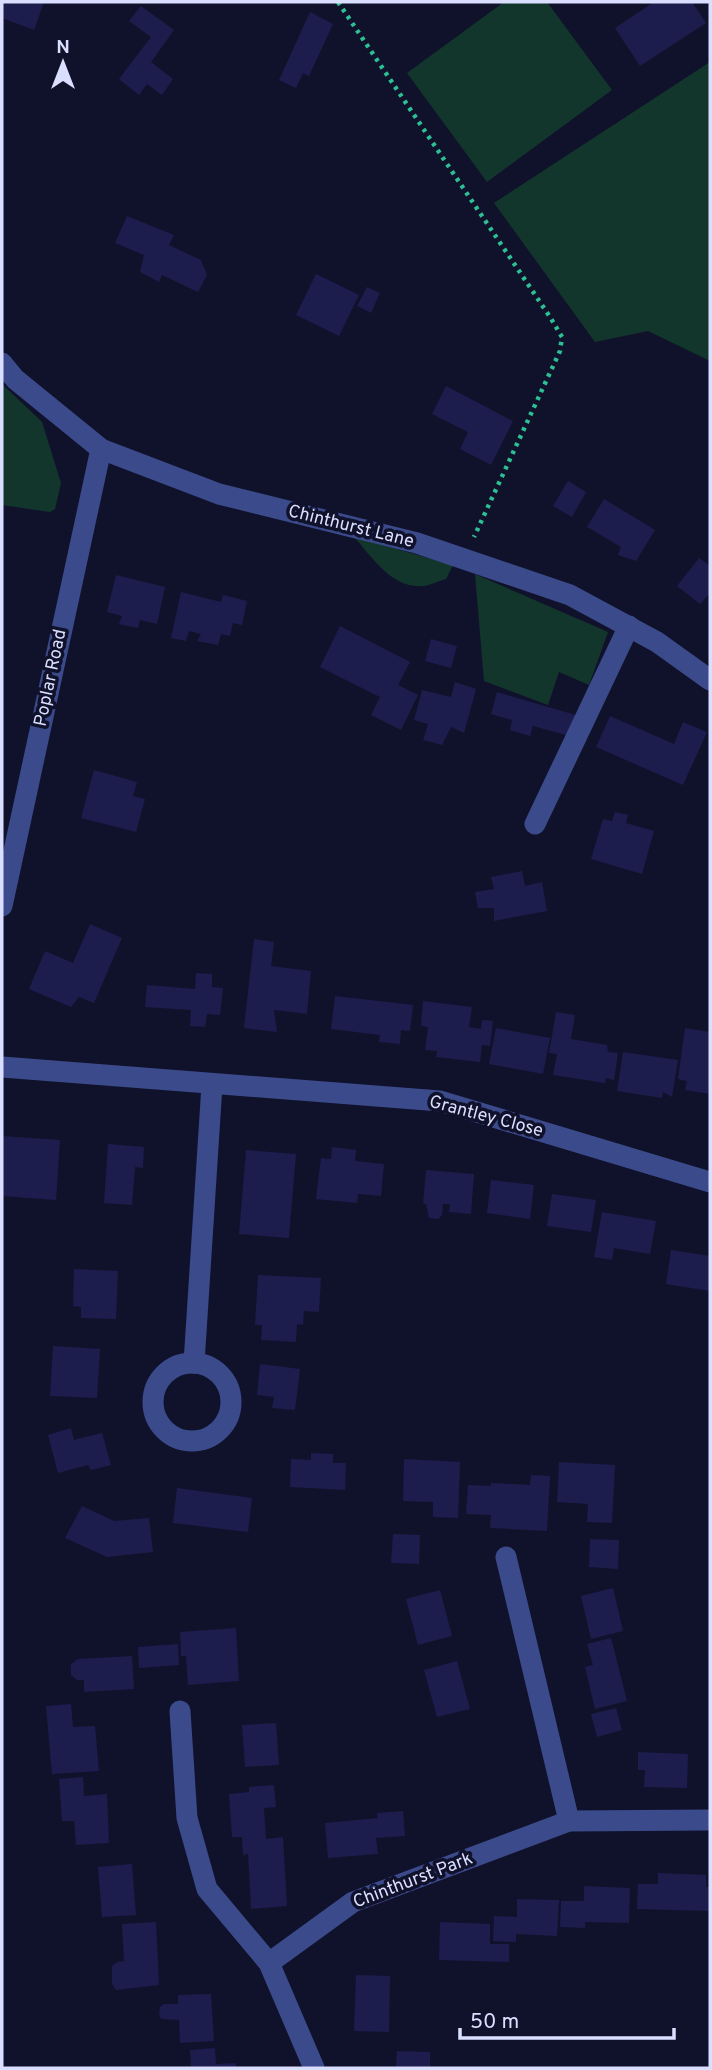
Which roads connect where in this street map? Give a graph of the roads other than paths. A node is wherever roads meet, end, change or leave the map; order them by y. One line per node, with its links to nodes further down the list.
1 (2, 363): 2 (street, Chinthurst Lane)
2 (101, 449): 3 (street, Chinthurst Lane); 6 (street, Poplar Road)
3 (629, 626): 4 (street, Chinthurst Lane); 5 (street)
4 (710, 680)
5 (535, 824)
6 (2, 906)
7 (2, 1066): 8 (street, Grantley Close)
8 (212, 1085): 9 (street, Grantley Close); 10 (street)
9 (710, 1182)
10 (194, 1363)
11 (506, 1556): 14 (street)
12 (180, 1711): 15 (street)
13 (710, 1820): 14 (street, Chinthurst Park)
14 (569, 1821): 15 (street, Chinthurst Park)
15 (268, 1963): 16 (street)
16 (314, 2068)

